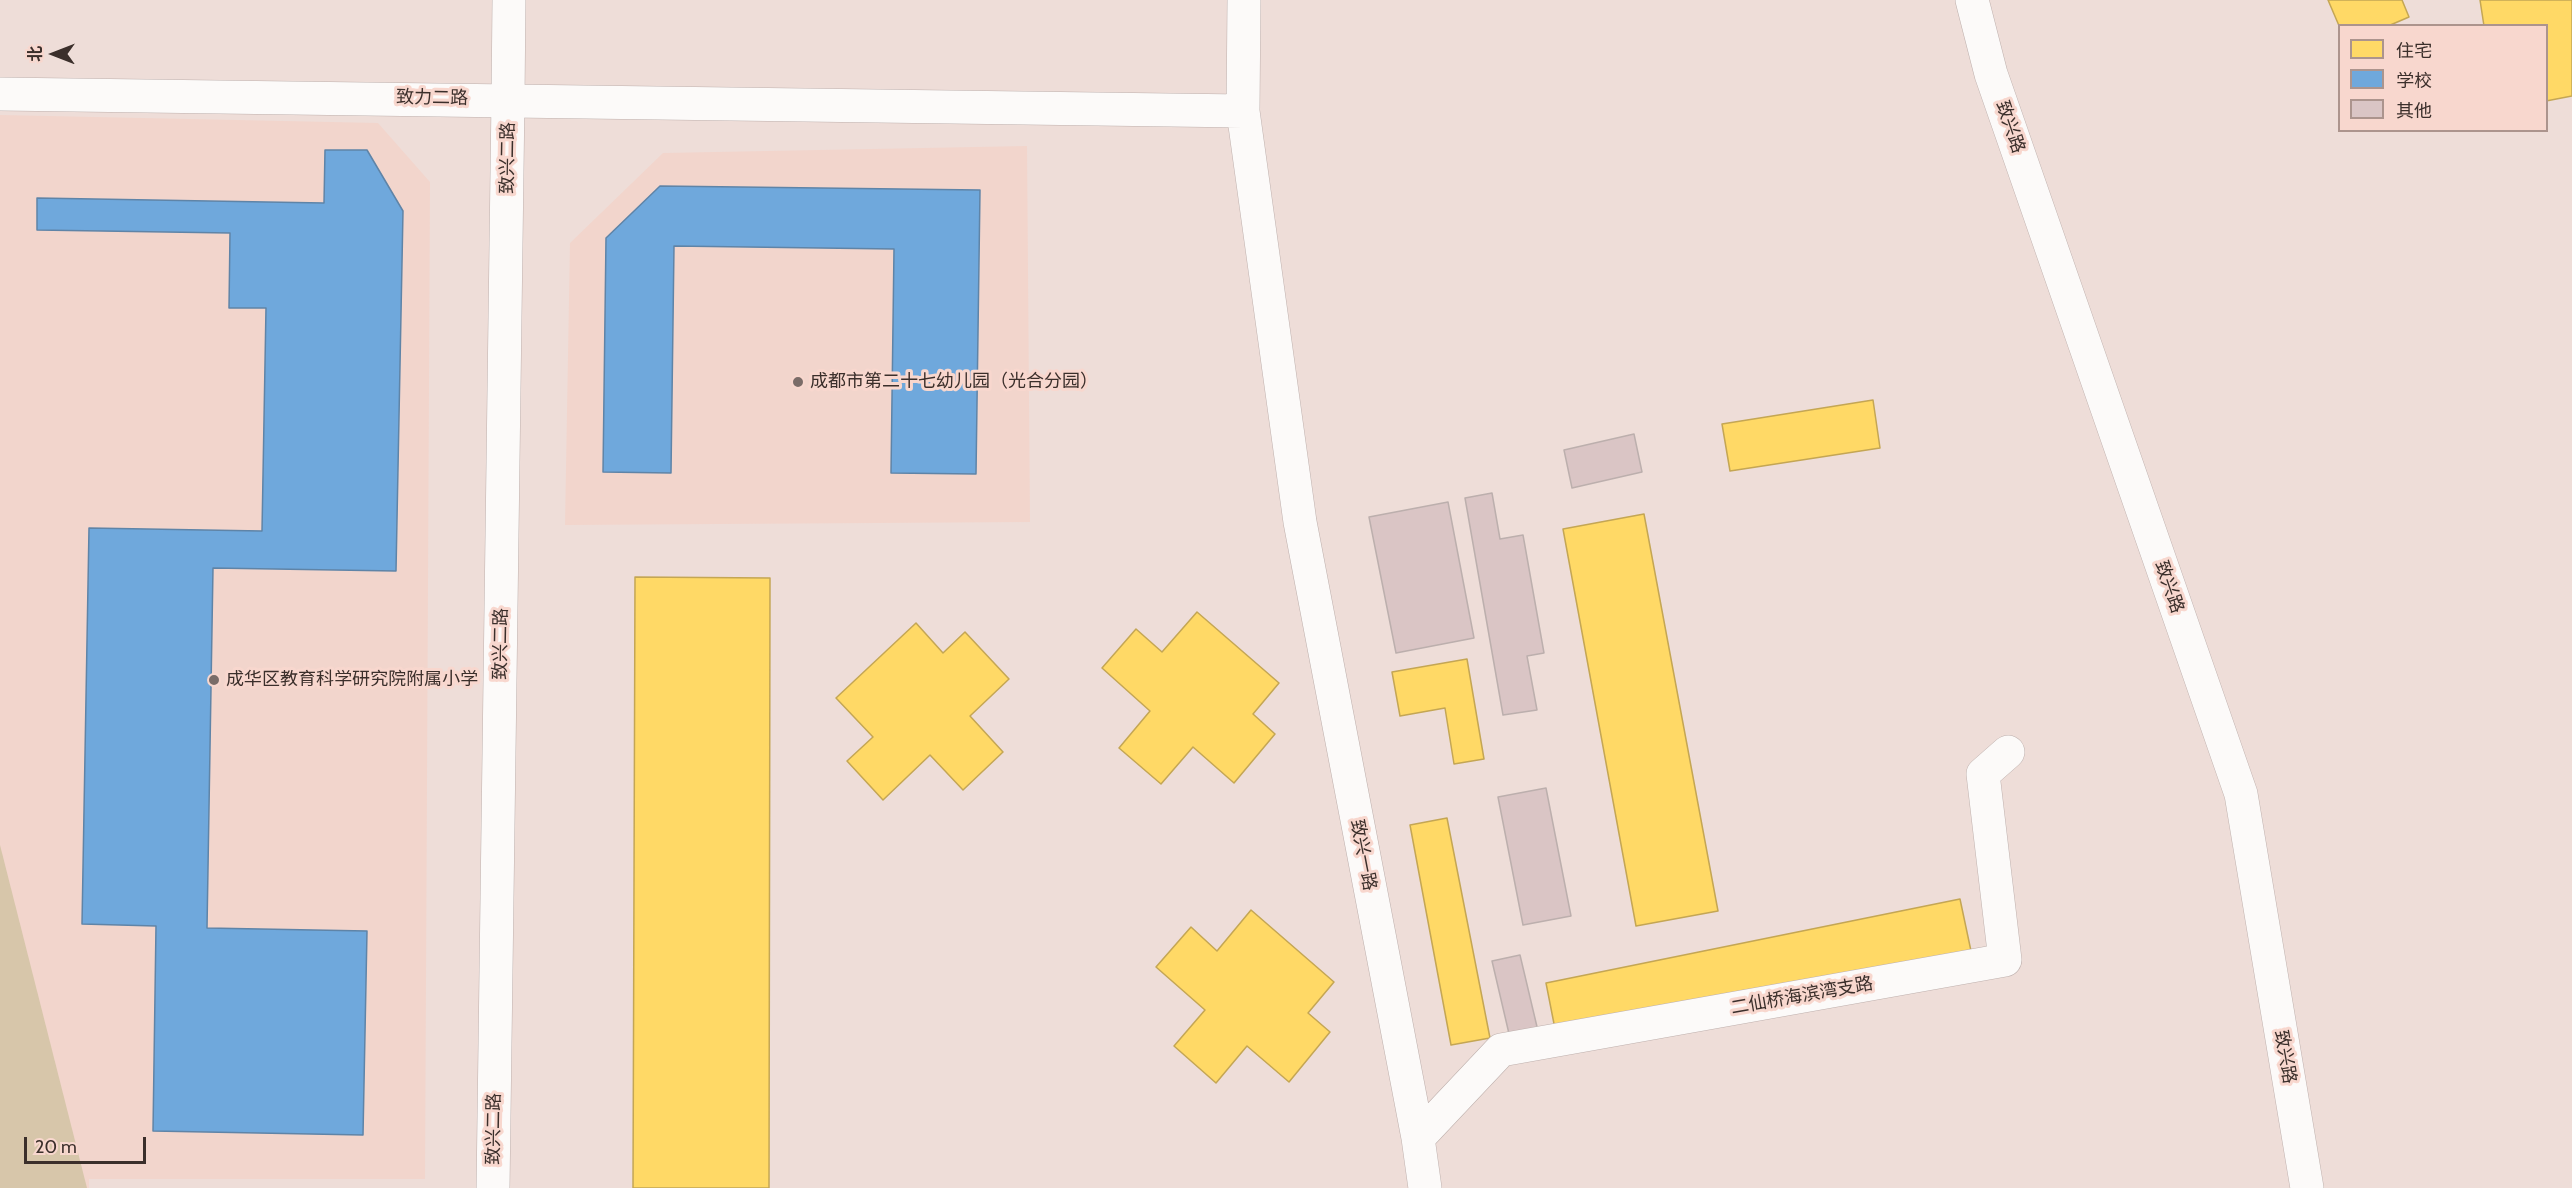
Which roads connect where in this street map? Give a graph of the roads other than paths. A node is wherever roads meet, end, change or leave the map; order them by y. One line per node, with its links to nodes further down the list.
1 (509, 0): 5 (street, 致兴二路)
2 (1244, 0): 6 (street, 致兴一路)
3 (1972, 0): 11 (street, 致兴路)
4 (0, 94): 5 (street, 致力二路)
5 (508, 99): 6 (street, 致力二路); 9 (street, 致兴二路)
6 (1243, 111): 8 (street, 致兴一路)
7 (2008, 752): 8 (street, 二仙桥海滨湾支路)
8 (1418, 1138): 10 (street, 致兴一路)
9 (493, 1188)
10 (1425, 1188)
11 (2307, 1188)

